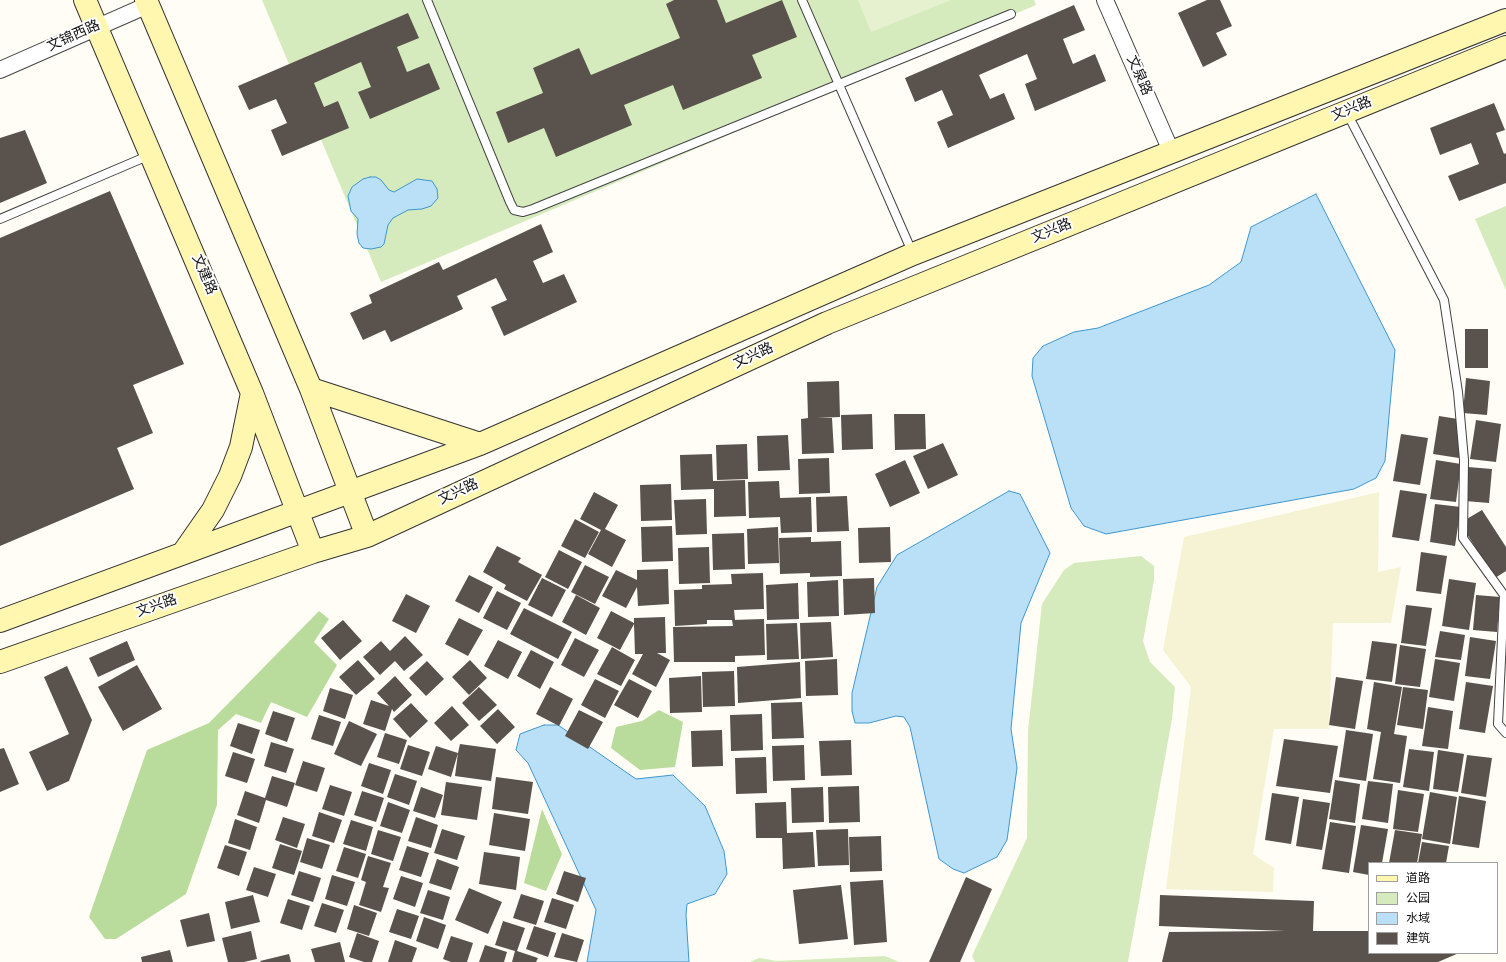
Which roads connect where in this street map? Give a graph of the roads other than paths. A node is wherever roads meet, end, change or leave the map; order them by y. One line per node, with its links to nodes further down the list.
1 (85, 0): 8 (street, 文建路)
2 (428, 0): 12 (lane)
3 (802, 0): 12 (lane)
4 (1105, 0): 15 (street, 文泉路)
5 (147, 2): 8 (street, 文锦西路); 19 (street)
6 (1012, 14): 12 (lane)
7 (1506, 20): 11 (street, 文兴路)
8 (97, 27): 10 (street, 文锦西路); 16 (street, 文建路)
9 (1506, 47): 13 (street, 文兴路)
10 (0, 70)
11 (1377, 72): 13 (street); 15 (street, 文兴路)
12 (839, 84): 18 (lane)
13 (1387, 96): 14 (street, 文兴路)
14 (1347, 112): 24 (street, 文兴路); 29 (lane)
15 (1171, 152): 18 (street, 文兴路)
16 (152, 154): 17 (lane); 20 (street, 文建路)
17 (0, 219)
18 (913, 254): 21 (street, 文兴路)
19 (312, 389): 21 (street); 22 (street)
20 (252, 393): 23 (street, 文建路); 26 (street)
21 (480, 444): 22 (street, 文兴路)
22 (350, 492): 23 (street, 文兴路); 24 (street)
23 (297, 511): 25 (street, 文建路); 26 (street, 文兴路)
24 (367, 536): 25 (street, 文兴路)
25 (313, 552): 28 (street, 文兴路)
26 (183, 553): 27 (street, 文兴路)
27 (0, 622)
28 (0, 662)
29 (1506, 733)

